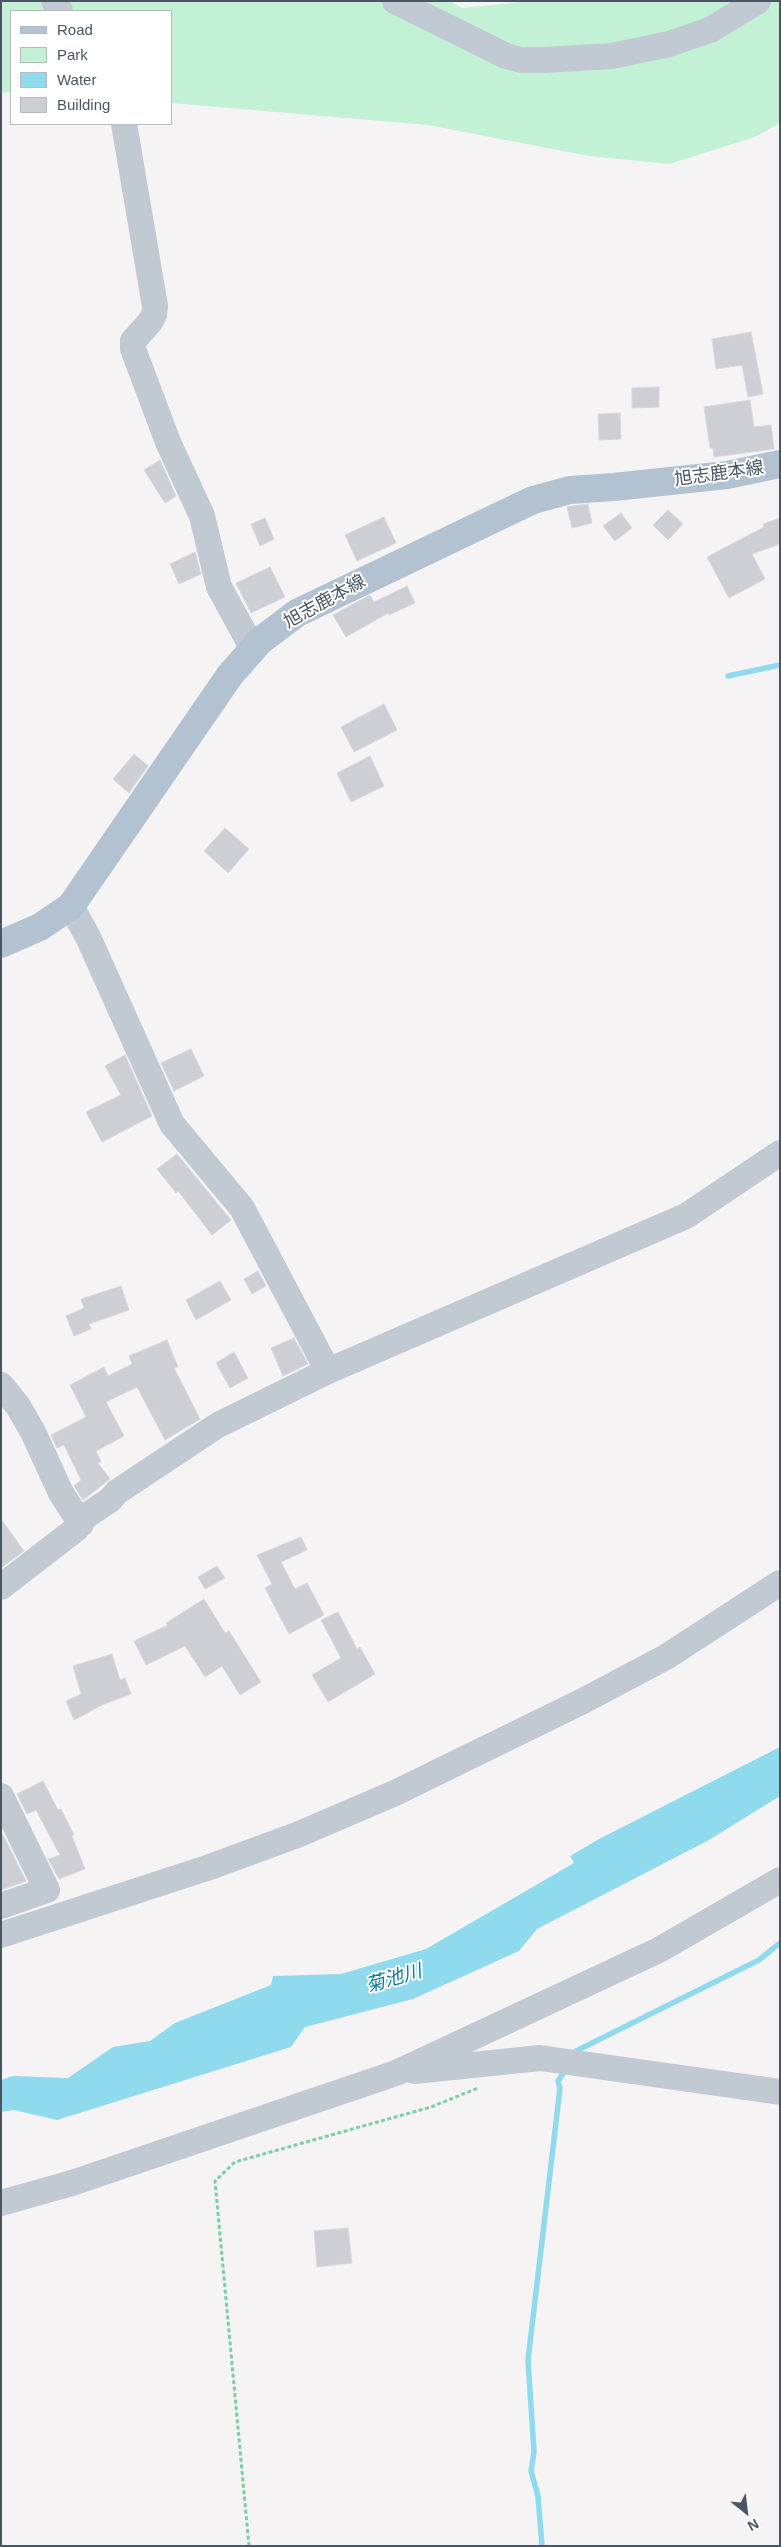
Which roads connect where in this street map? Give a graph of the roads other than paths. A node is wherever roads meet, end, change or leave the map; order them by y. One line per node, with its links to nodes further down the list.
1 (396, 1): 2 (street)
2 (758, 1)
3 (124, 125): 5 (street)
4 (780, 464): 5 (main road, 旭志鹿本線)
5 (253, 649): 6 (main road, 旭志鹿本線)
6 (70, 906): 7 (main road, 旭志鹿本線); 9 (street)
7 (1, 944)
8 (780, 1153): 9 (street)
9 (328, 1371): 11 (street)
10 (1, 1385): 11 (street)
11 (81, 1524): 13 (street)
12 (780, 1583): 17 (street)
13 (1, 1587)
14 (1, 1796): 16 (street)
15 (780, 1880): 18 (street)
16 (1, 1906)
17 (1, 1935)
18 (396, 2073): 19 (street); 20 (street)
19 (780, 2092)
20 (1, 2203)

